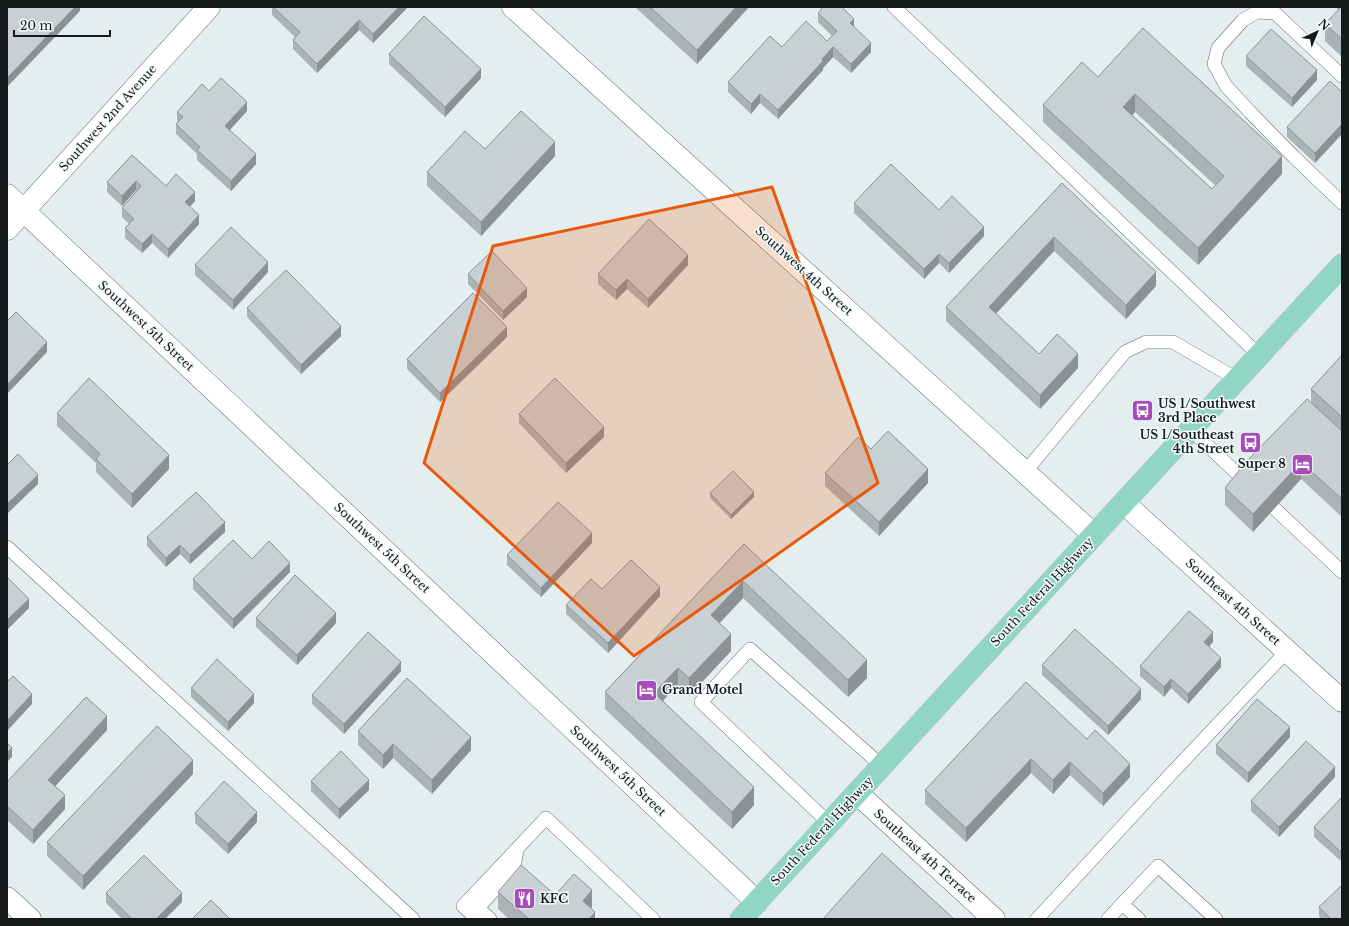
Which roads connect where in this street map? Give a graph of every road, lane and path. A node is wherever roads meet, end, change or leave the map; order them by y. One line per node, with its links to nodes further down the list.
1 (209, 7): 7 (street, Southwest 2nd Avenue)
2 (513, 7): 13 (street, Southwest 4th Street)
3 (894, 7): 10 (lane)
4 (1342, 76): 6 (lane)
5 (7, 195): 7 (street, Southwest 5th Street)
6 (1342, 203)
7 (24, 211): 8 (street, Southwest 2nd Avenue); 27 (street, Southwest 5th Street)
8 (7, 229)
9 (1342, 266): 10 (main road, South Federal Highway)
10 (1259, 355): 11 (main road, South Federal Highway)
11 (1237, 379): 12 (main road, South Federal Highway); 13 (lane)
12 (1191, 430): 14 (lane); 15 (main road, South Federal Highway)
13 (1025, 472): 17 (street, Southwest 4th Street)
14 (1245, 481)
15 (1124, 503): 17 (main road, South Federal Highway); 20 (street, Southeast 4th Street)
16 (1274, 508): 19 (lane)
17 (1094, 535): 22 (main road, South Federal Highway)
18 (7, 547): 30 (lane)
19 (1342, 572)
20 (1287, 651): 21 (street, Southeast 4th Street); 36 (lane)
21 (1342, 701)
22 (882, 766): 23 (main road, South Federal Highway); 24 (lane)
23 (857, 793): 24 (main road, South Federal Highway); 35 (street, Southeast 4th Terrace)
24 (829, 823): 27 (main road, South Federal Highway)
25 (517, 850): 31 (lane); 32 (lane); 33 (lane)
26 (7, 898): 29 (street)
27 (757, 902): 34 (main road, South Federal Highway)
28 (1122, 904): 37 (lane); 38 (lane); 39 (lane)
29 (30, 919)
30 (413, 919)
31 (477, 919)
32 (490, 919)
33 (653, 919)
34 (741, 919)
35 (994, 919)
36 (1037, 919)
37 (1108, 919)
38 (1139, 919)
39 (1216, 919)

